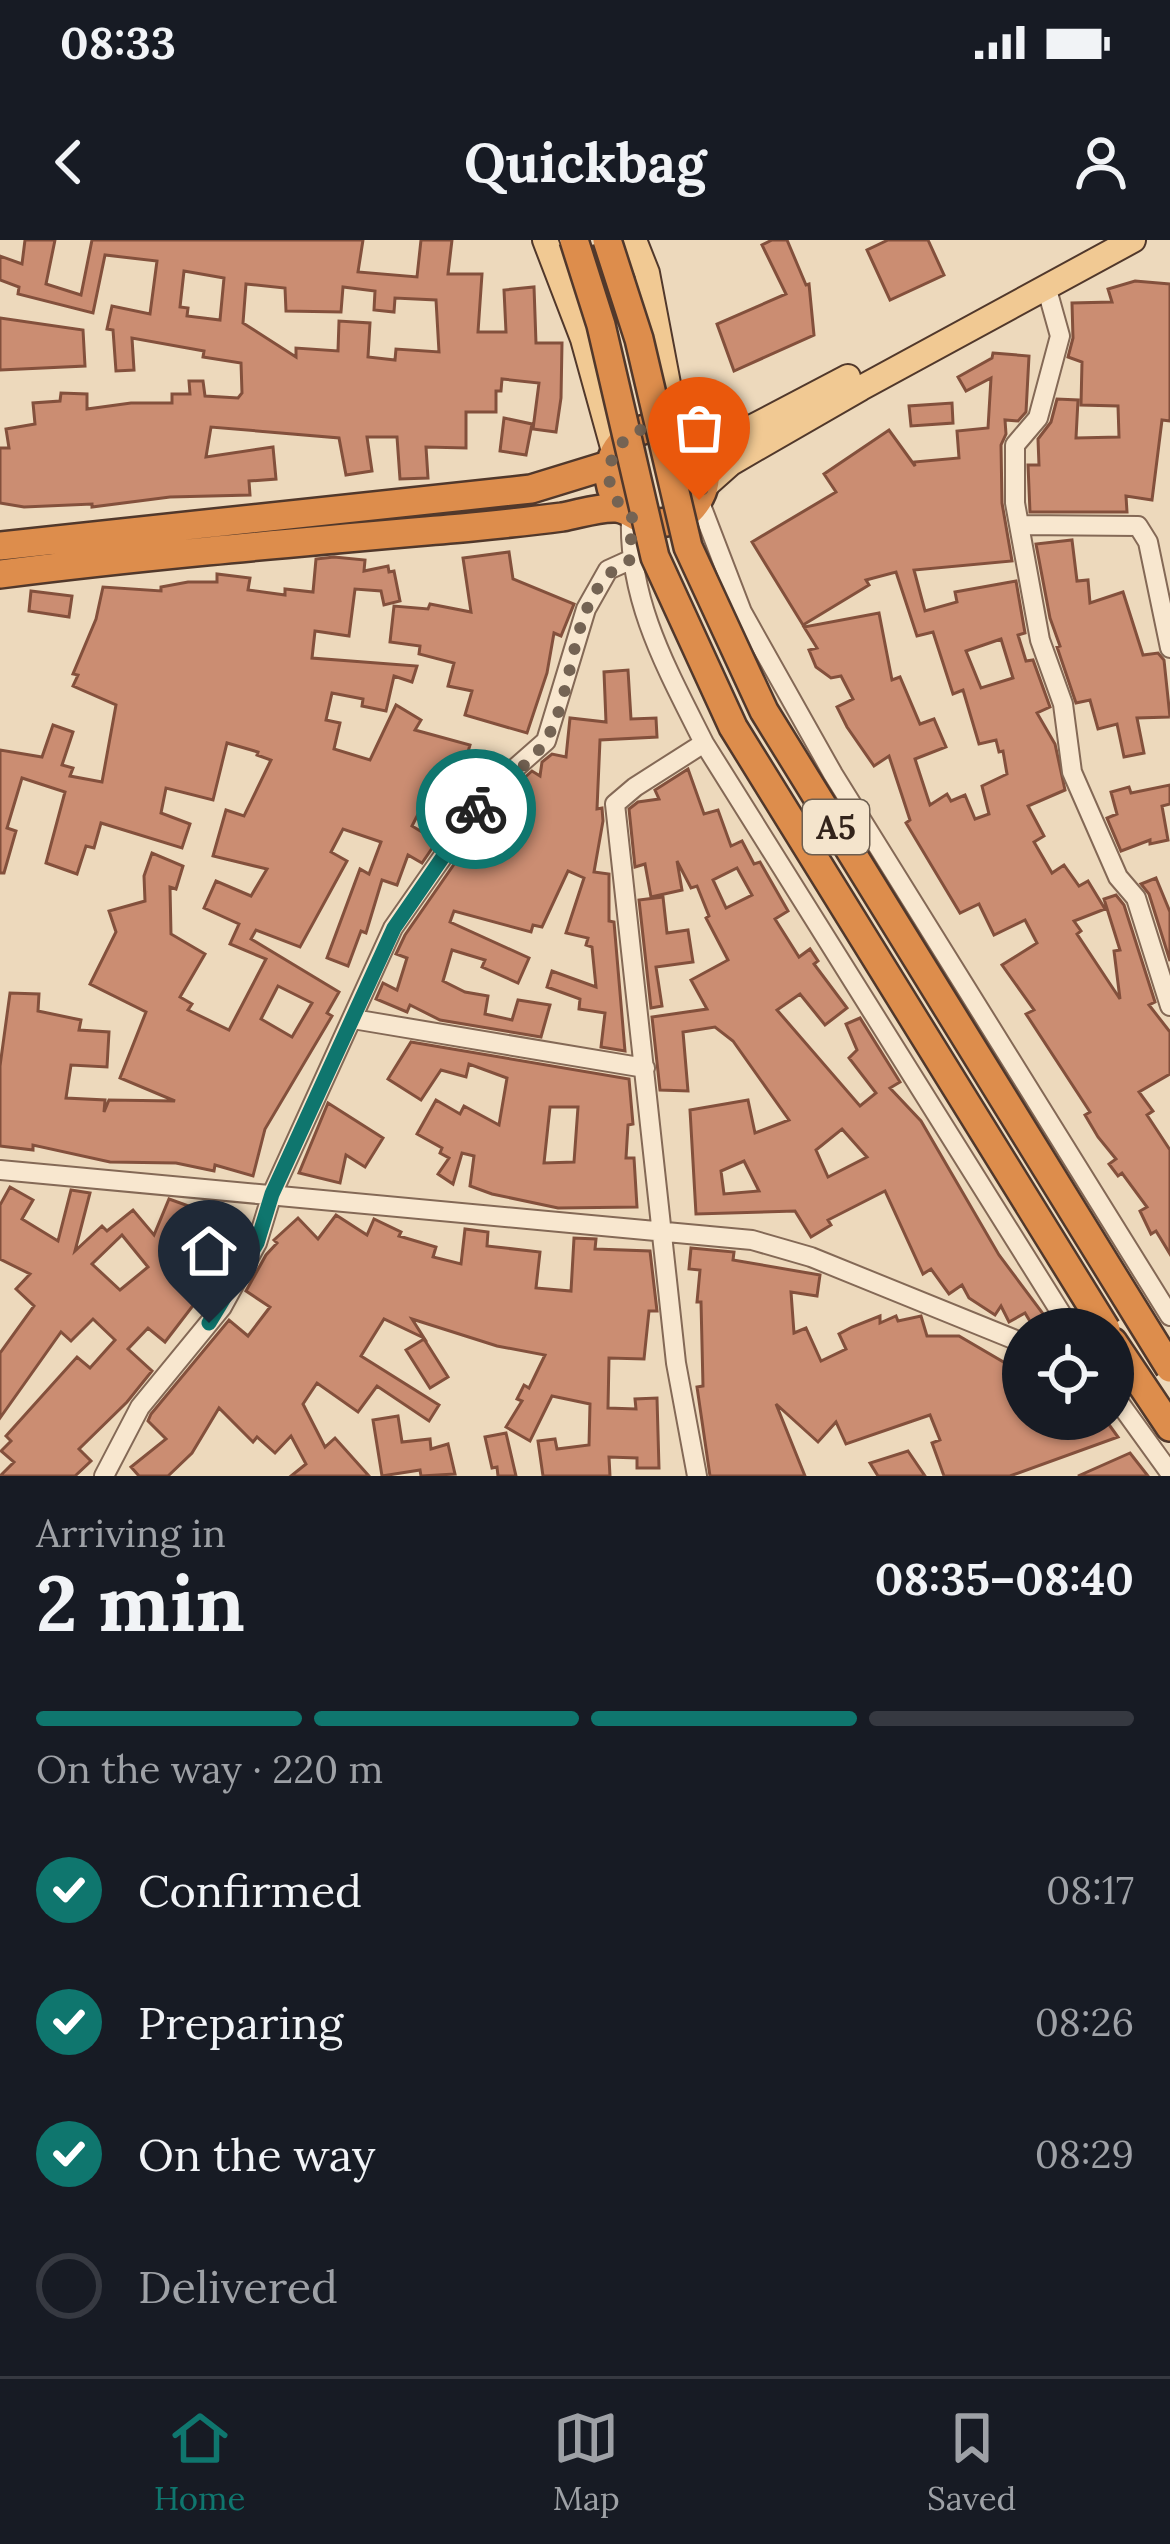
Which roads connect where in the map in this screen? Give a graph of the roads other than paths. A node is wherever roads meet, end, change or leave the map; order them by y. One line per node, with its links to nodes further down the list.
1 (545, 240): 8 (main road)
2 (574, 240): 24 (highway, A5, bridge)
3 (607, 240): 27 (highway, A5, bridge)
4 (634, 240): 7 (main road)
5 (1117, 242): 6 (main road); 7 (main road)
6 (1046, 286): 9 (main road); 11 (street)
7 (682, 434): 8 (highway); 9 (highway)
8 (612, 458): 10 (highway); 12 (highway)
9 (702, 493): 10 (highway); 25 (street)
10 (626, 512): 13 (street); 14 (highway)
11 (1019, 525): 15 (street); 17 (street)
12 (0, 546)
13 (630, 560): 16 (street); 18 (street)
14 (0, 574)
15 (1170, 648)
16 (704, 743): 19 (street); 23 (street)
17 (1170, 1006)
18 (353, 1019): 19 (street); 21 (street)
19 (645, 1068): 22 (street)
20 (0, 1169): 21 (street)
21 (272, 1194): 22 (street); 32 (street)
22 (663, 1233): 26 (street); 33 (street)
23 (1058, 1308)
24 (1093, 1308)
25 (1170, 1316)
26 (1002, 1335)
27 (1170, 1369)
28 (1134, 1373): 30 (highway)
29 (1134, 1423): 31 (street)
30 (1170, 1426)
31 (1170, 1473)
32 (104, 1476)
33 (697, 1476)

